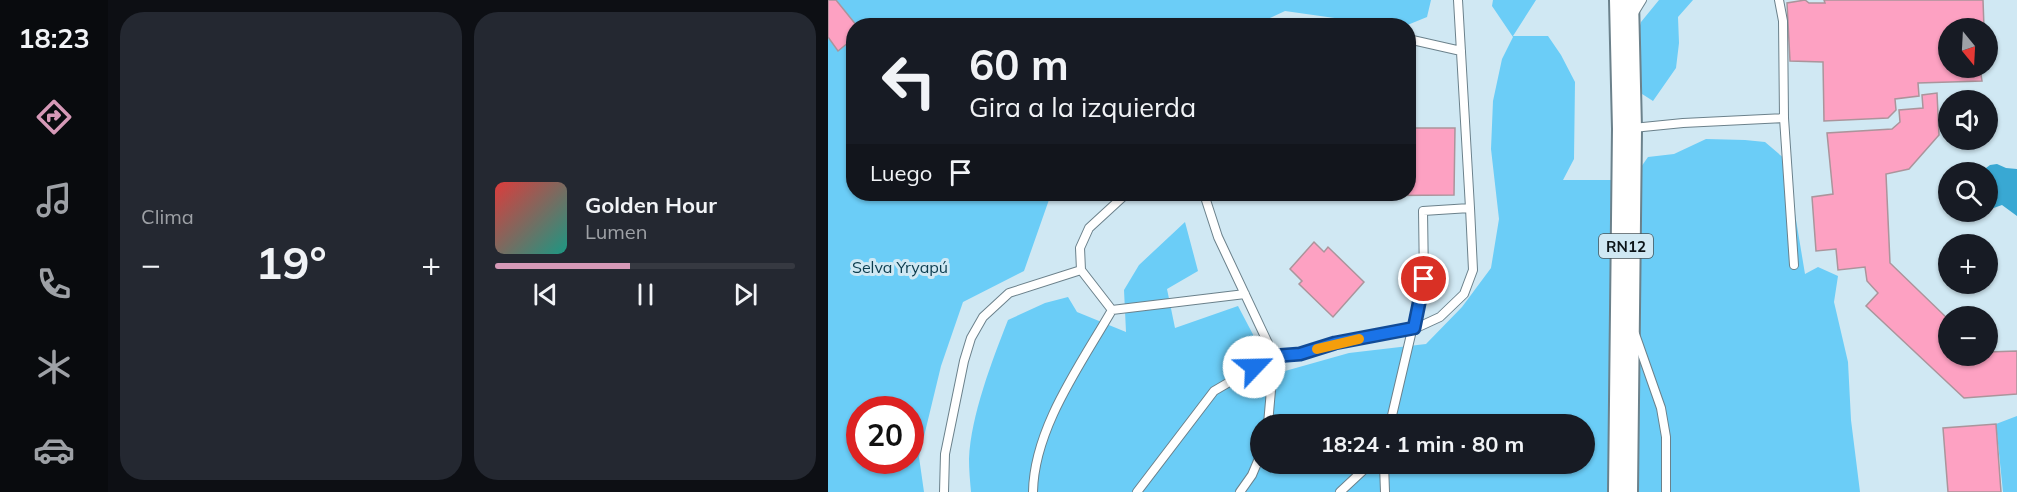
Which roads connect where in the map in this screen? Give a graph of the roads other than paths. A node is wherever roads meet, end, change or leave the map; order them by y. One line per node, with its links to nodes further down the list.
1 (1458, 0): 5 (lane)
2 (1779, 0): 6 (lane)
3 (1627, 6): 7 (highway, RN12)
4 (1416, 41): 5 (lane)
5 (1461, 51): 10 (lane)
6 (1785, 118): 7 (lane); 11 (lane)
7 (1627, 129): 14 (highway, RN12)
8 (1118, 201): 12 (lane)
9 (1206, 201): 13 (lane)
10 (1470, 208): 16 (lane); 16 (lane)
11 (1794, 265)
12 (1082, 270): 15 (lane); 23 (lane)
13 (1245, 294): 15 (lane); 17 (lane)
14 (1626, 307): 29 (highway, RN12); 30 (lane)
15 (1112, 310): 24 (lane)
16 (1414, 328): 17 (lane); 19 (lane)
17 (1274, 356): 18 (lane); 25 (lane)
18 (1269, 414)
19 (1392, 414)
20 (1252, 474): 26 (lane)
21 (1359, 474): 27 (lane)
22 (1384, 474): 28 (lane)
23 (944, 492)
24 (1033, 492)
25 (1137, 492)
26 (1240, 492)
27 (1340, 492)
28 (1385, 492)
29 (1623, 492)
30 (1666, 492)

